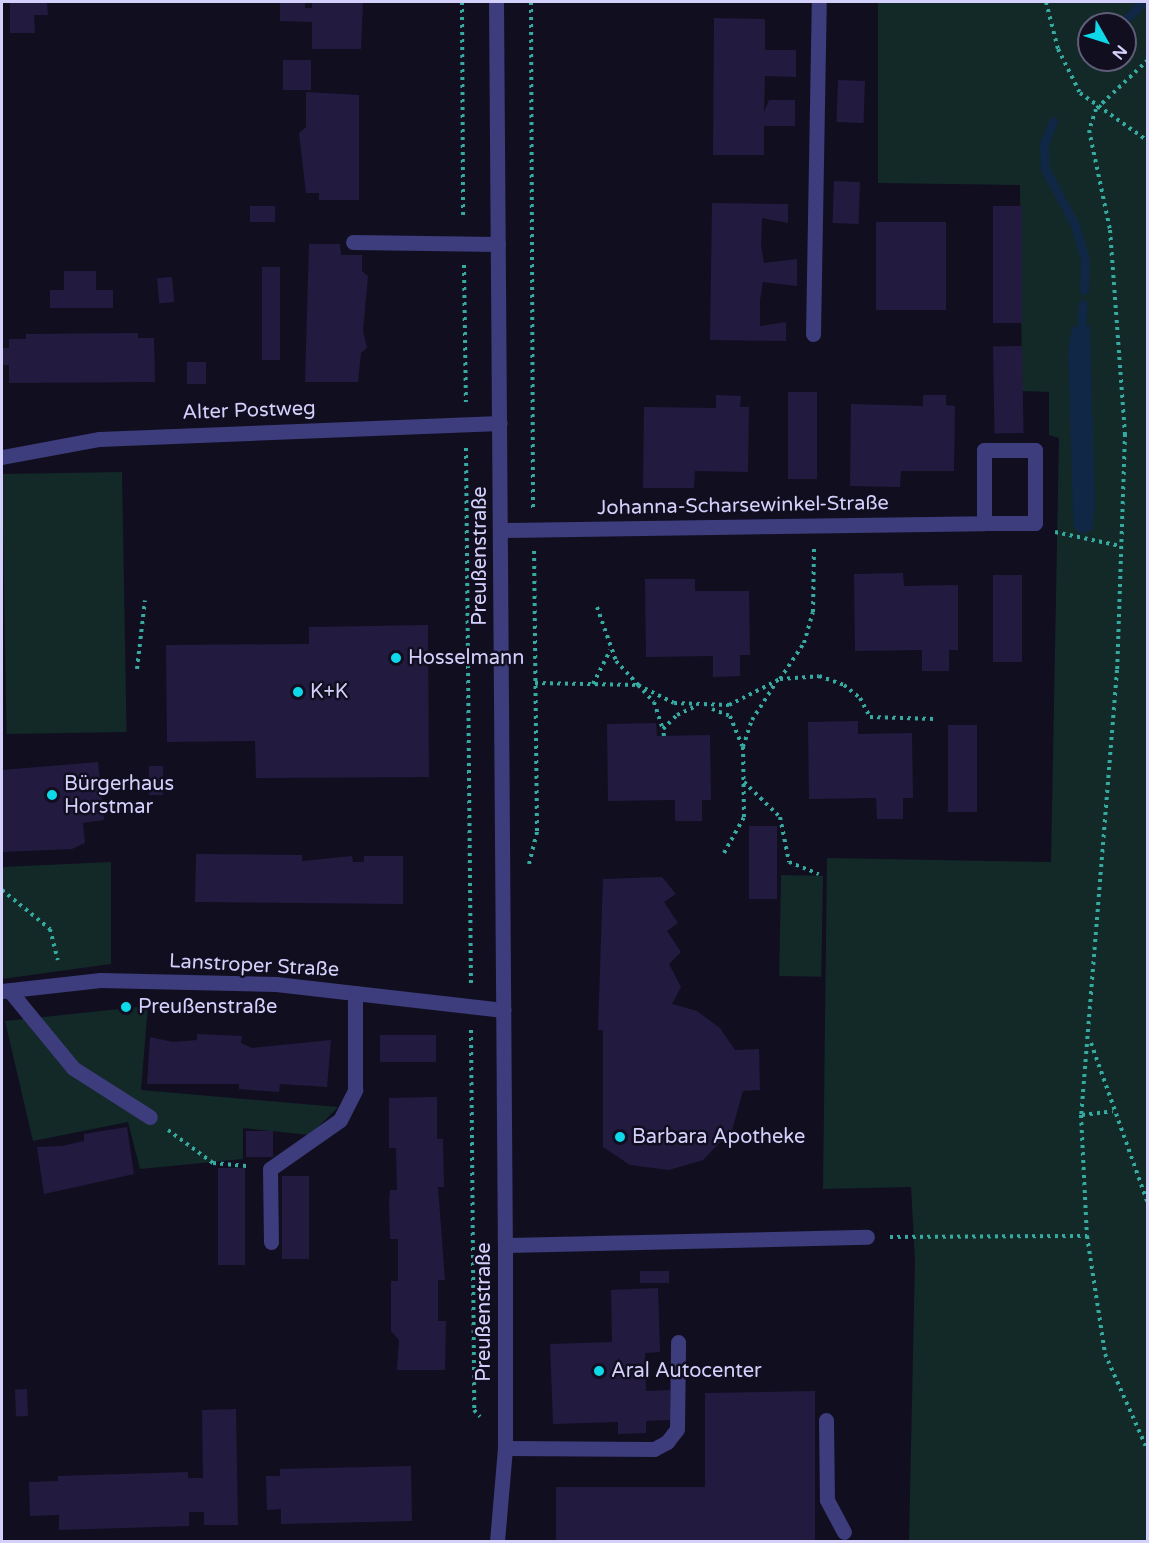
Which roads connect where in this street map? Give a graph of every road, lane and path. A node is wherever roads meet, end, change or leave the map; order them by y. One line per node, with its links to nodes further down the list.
1 (462, 2): 11 (path)
2 (496, 2): 10 (street, Preußenstraße)
3 (531, 2): 20 (path)
4 (819, 2): 12 (street)
5 (1046, 2): 7 (path)
6 (1148, 60): 7 (path)
7 (1096, 109): 8 (path); 21 (path)
8 (1148, 141)
9 (353, 242): 11 (street)
10 (498, 244): 11 (street); 13 (street, Preußenstraße)
11 (464, 246): 14 (path)
12 (813, 334)
13 (500, 423): 14 (street, Alter Postweg); 19 (street, Preußenstraße)
14 (466, 425): 15 (street, Alter Postweg); 41 (path)
15 (2, 457)
16 (984, 523): 17 (street, Johanna-Scharsewinkel-Straße); 17 (street); 18 (street, Johanna-Scharsewinkel-Straße)
17 (1035, 523): 21 (path)
18 (814, 526): 20 (street, Johanna-Scharsewinkel-Straße); 26 (path)
19 (501, 530): 20 (street, Johanna-Scharsewinkel-Straße); 45 (street, Preußenstraße)
20 (533, 530): 27 (path)
21 (1121, 546): 47 (path)
22 (145, 600): 25 (path)
23 (597, 607): 24 (path)
24 (610, 649): 28 (path); 29 (path)
25 (136, 669)
26 (780, 679): 31 (path); 32 (path); 35 (path)
27 (535, 683): 28 (path); 38 (path)
28 (593, 684): 29 (path)
29 (638, 685): 30 (path); 33 (path)
30 (696, 706): 31 (path); 33 (path)
31 (709, 708): 35 (path)
32 (935, 719)
33 (663, 729): 34 (path)
34 (664, 736)
35 (743, 747): 36 (path)
36 (744, 782): 37 (path); 39 (path)
37 (724, 854)
38 (529, 870)
39 (819, 874)
40 (2, 890): 42 (path)
41 (471, 974)
42 (63, 982): 43 (street, Lanstroper Straße); 44 (street, Lanstroper Straße)
43 (5, 990): 50 (street)
44 (355, 993): 45 (street, Lanstroper Straße); 51 (street)
45 (504, 1010): 56 (street, Preußenstraße)
46 (471, 1019): 58 (path)
47 (1090, 1042): 48 (path); 49 (path)
48 (1113, 1111): 49 (path); 52 (path)
49 (1082, 1115): 53 (path)
50 (150, 1117): 51 (path)
51 (270, 1169): 55 (street)
52 (1148, 1204)
53 (1087, 1236): 54 (path); 61 (path)
54 (867, 1238): 56 (street)
55 (271, 1242)
56 (506, 1245): 60 (street, Preußenstraße)
57 (678, 1342): 60 (street)
58 (474, 1410)
59 (826, 1420): 62 (street)
60 (505, 1448): 63 (street, Preußenstraße)
61 (1148, 1451)
62 (844, 1532)
63 (497, 1542)

